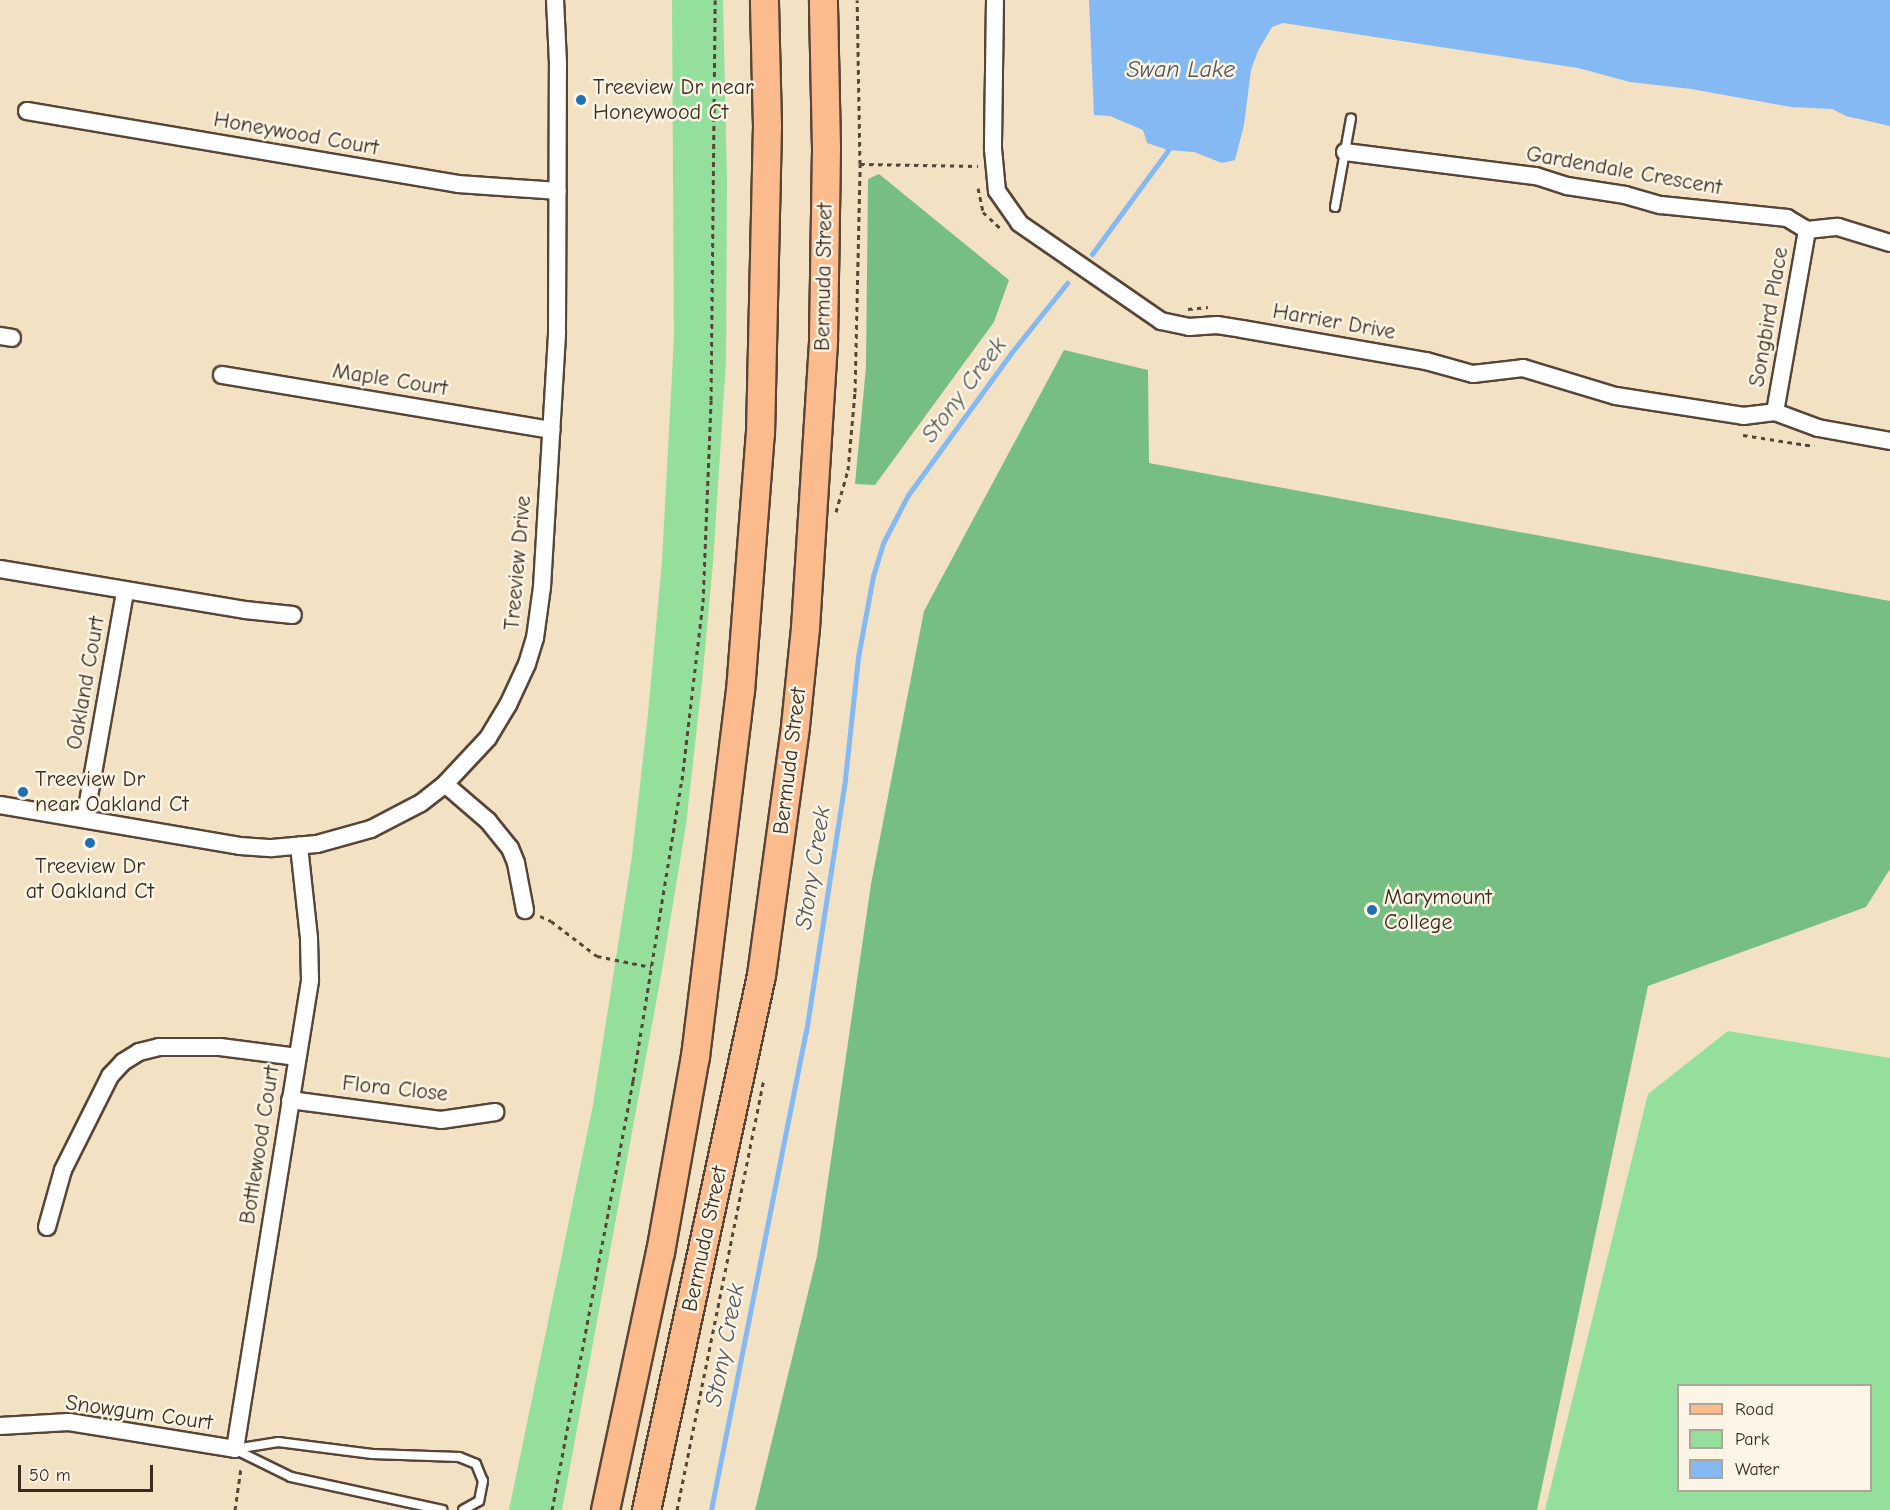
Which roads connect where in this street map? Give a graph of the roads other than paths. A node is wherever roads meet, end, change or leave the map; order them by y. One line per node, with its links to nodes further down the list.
1 (555, 0): 8 (street, Treeview Drive)
2 (764, 0): 32 (main road, Bermuda Street)
3 (823, 0): 33 (main road, Bermuda Street)
4 (994, 0): 13 (street, Harrier Drive)
5 (27, 111): 8 (street, Honeywood Court)
6 (1351, 118): 7 (lane)
7 (1345, 152): 9 (lane); 10 (street, Gardendale Crescent)
8 (558, 191): 14 (street, Treeview Drive)
9 (1335, 207)
10 (1807, 230): 11 (street); 13 (street, Songbird Place)
11 (1890, 243)
12 (222, 375): 14 (street, Maple Court)
13 (1775, 412): 15 (street, Harrier Drive)
14 (551, 430): 19 (street, Treeview Drive)
15 (1890, 441)
16 (0, 569): 17 (street, Oakland Court)
17 (125, 591): 18 (street, Oakland Court); 21 (street, Oakland Court)
18 (292, 615)
19 (445, 784): 22 (street, Treeview Drive); 23 (street)
20 (0, 805): 21 (street, Treeview Drive)
21 (85, 819): 22 (street, Treeview Drive)
22 (299, 846): 24 (street, Bottlewood Court)
23 (525, 910)
24 (297, 1057): 25 (street, Bottlewood Court); 27 (street)
25 (290, 1100): 26 (street, Flora Close); 29 (street, Bottlewood Court)
26 (495, 1112)
27 (47, 1227)
28 (0, 1426): 29 (street, Snowgum Court)
29 (236, 1449): 30 (lane); 31 (lane)
30 (442, 1510)
31 (463, 1510)
32 (605, 1510)
33 (646, 1510)

